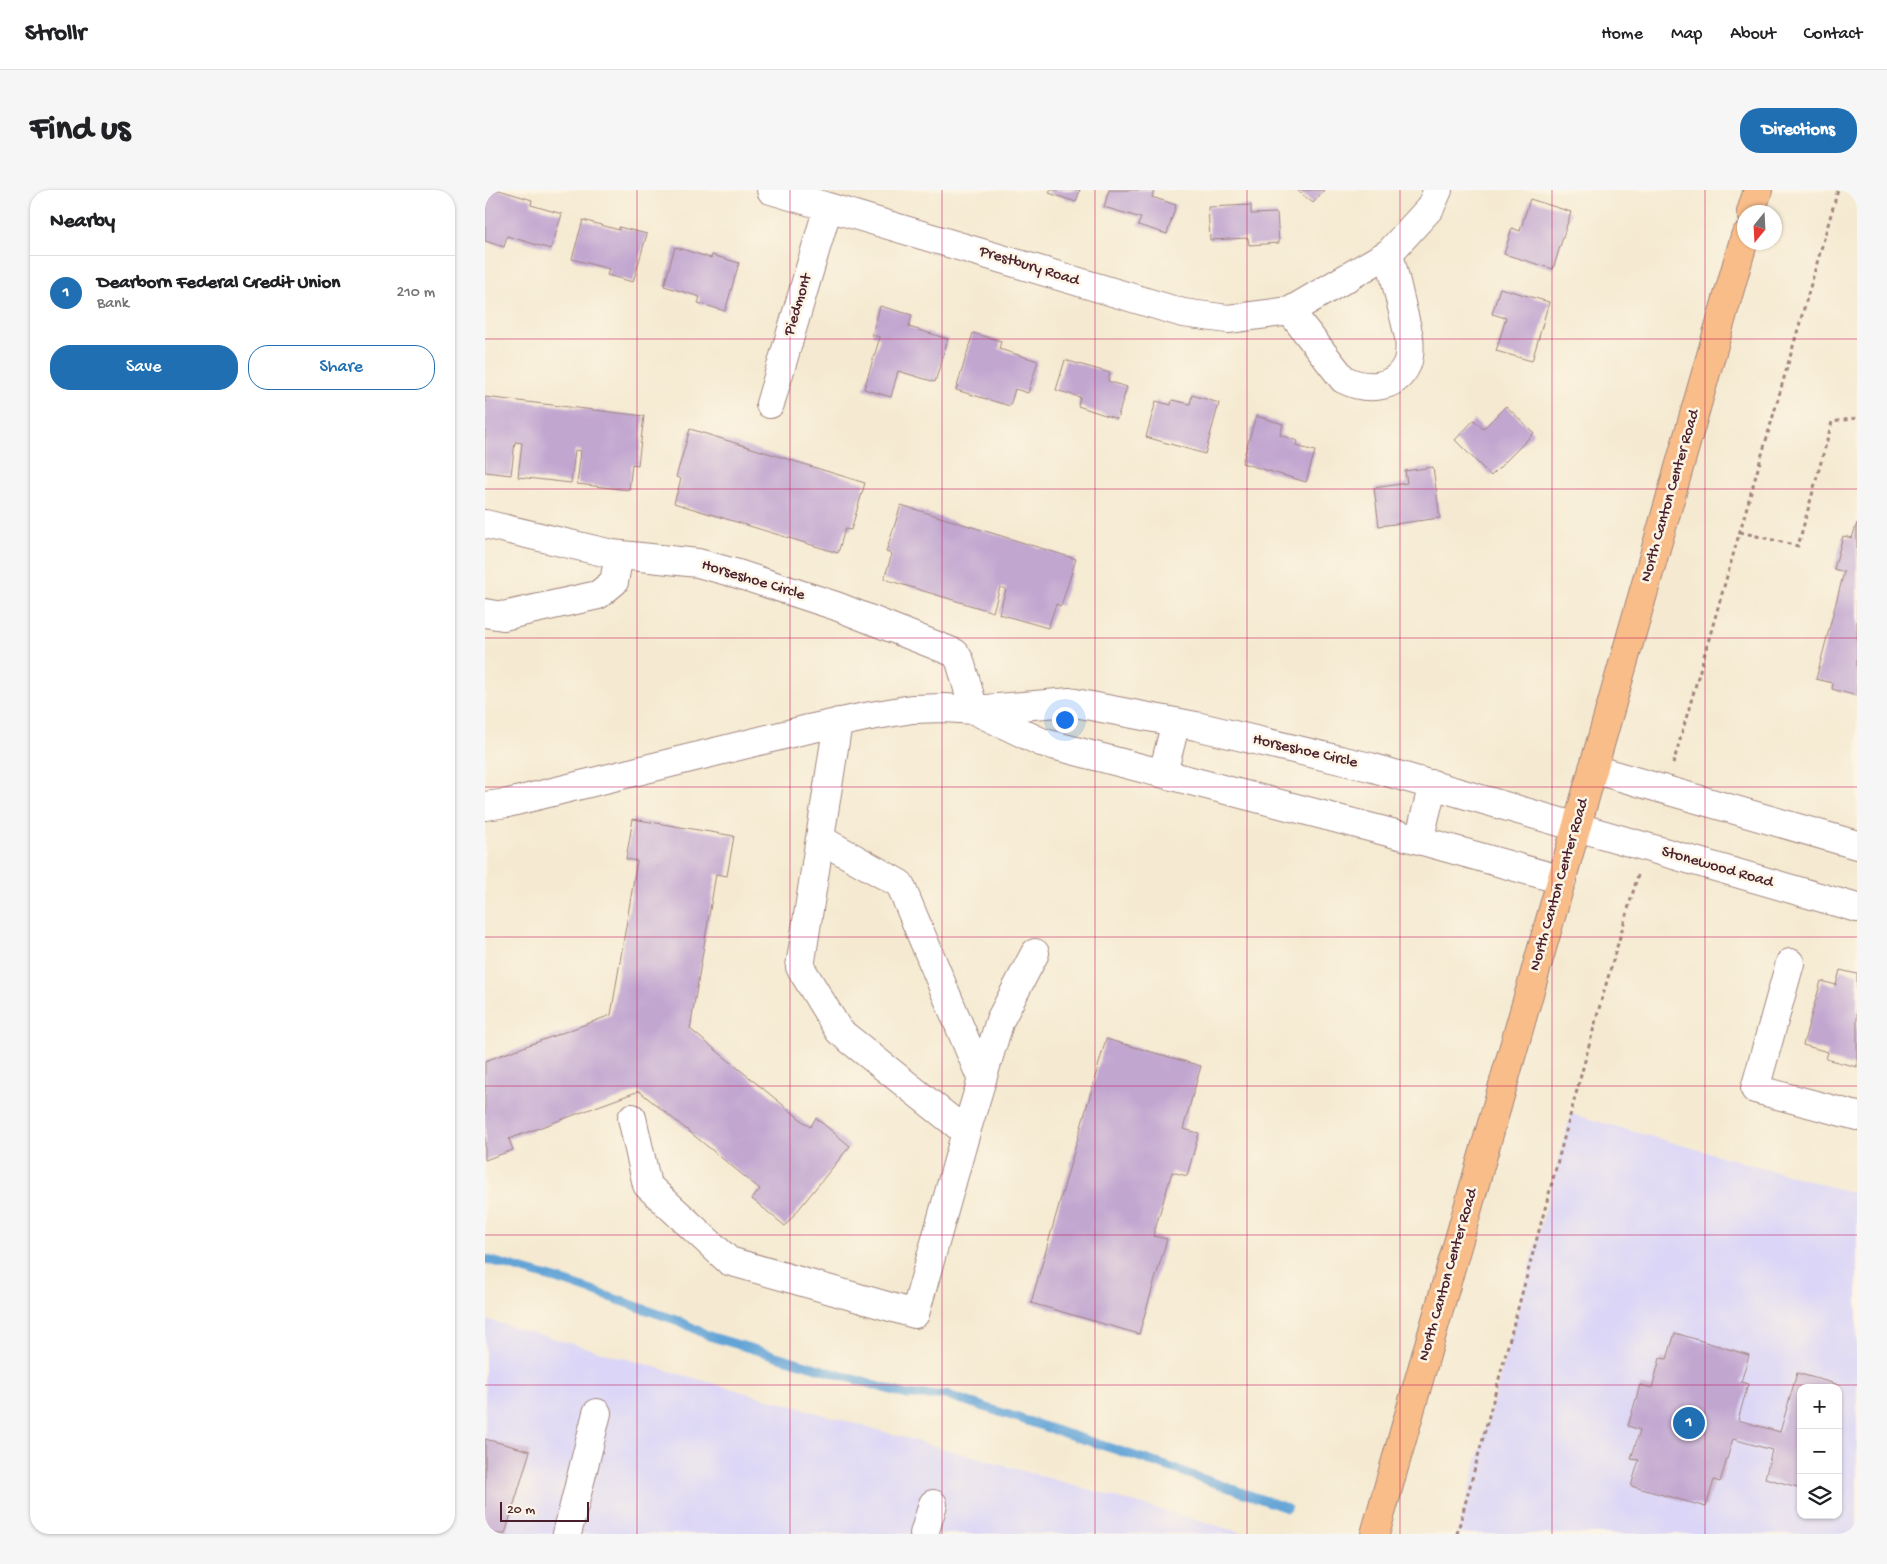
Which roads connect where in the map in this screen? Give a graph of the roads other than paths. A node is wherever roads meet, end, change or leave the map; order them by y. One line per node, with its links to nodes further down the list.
1 (771, 190): 5 (street, Prestbury Road)
2 (1438, 190): 7 (street, Prestbury Road)
3 (1758, 190): 4 (main road)
4 (1753, 205)
5 (828, 207): 8 (street, Prestbury Road); 9 (street, Piedmont)
6 (1741, 250): 16 (main road, North Canton Center Road)
7 (1389, 253): 8 (street, Prestbury Road); 8 (street)
8 (1290, 311)
9 (769, 404)
10 (485, 524): 11 (street, Horseshoe Circle)
11 (619, 555): 12 (street); 13 (street, Horseshoe Circle)
12 (485, 613)
13 (974, 710): 14 (street, Horseshoe Circle); 15 (street, Horseshoe Circle); 17 (street, Horseshoe Circle)
14 (838, 722): 19 (street, Horseshoe Circle); 21 (street)
15 (1176, 722): 17 (street); 18 (street, Horseshoe Circle)
16 (1593, 769): 20 (main road, North Canton Center Road); 23 (street)
17 (1163, 773): 22 (street, Horseshoe Circle)
18 (1433, 784): 20 (street, Horseshoe Circle); 22 (street)
19 (485, 806)
20 (1577, 828): 24 (main road, North Canton Center Road); 25 (street, Stonewood Road)
21 (820, 839): 28 (street); 31 (street)
22 (1419, 840): 24 (street, Horseshoe Circle)
23 (1857, 845)
24 (1562, 880): 36 (main road, North Canton Center Road)
25 (1857, 908)
26 (1035, 953): 28 (street)
27 (1790, 963): 29 (street)
28 (982, 1080): 31 (street)
29 (1857, 1116)
30 (632, 1118): 31 (street)
31 (966, 1132)
32 (597, 1413): 34 (street)
33 (933, 1504): 35 (street)
34 (567, 1534)
35 (924, 1534)
36 (1375, 1534)

